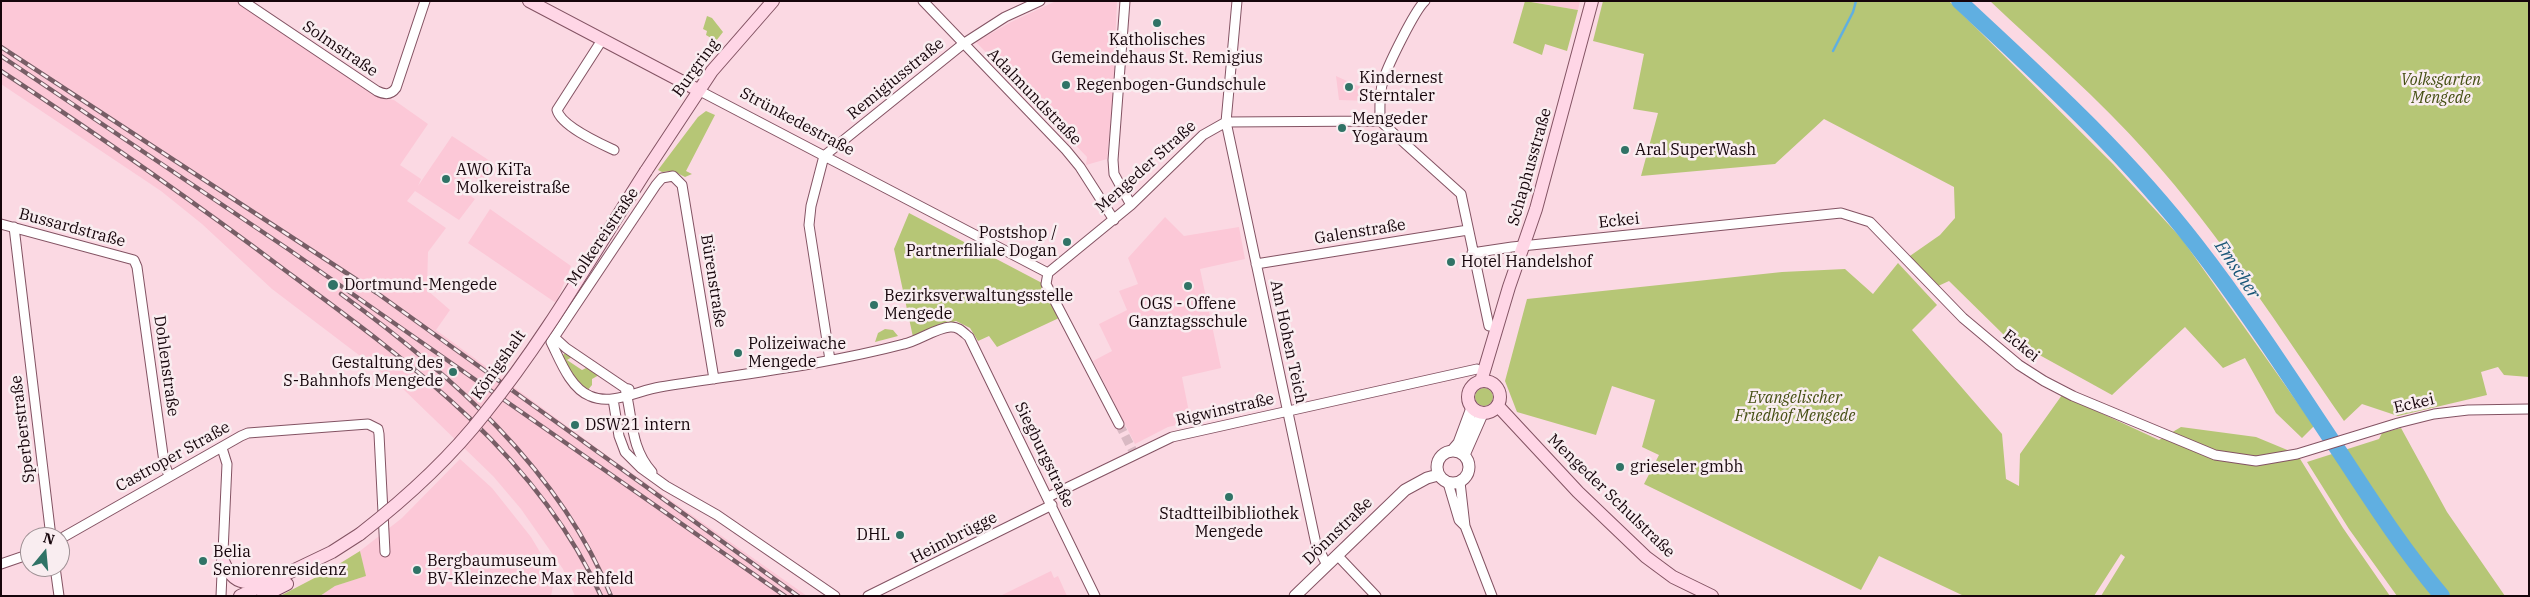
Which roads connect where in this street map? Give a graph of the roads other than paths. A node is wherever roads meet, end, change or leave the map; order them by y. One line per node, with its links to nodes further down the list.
1 (243, 1): 2 (street, Solmstraße)
2 (425, 1)
3 (529, 1): 11 (main road, Strünkedestraße)
4 (774, 1): 13 (main road, Burgring)
5 (923, 1): 12 (street, Adalmundstraße)
6 (1040, 1): 12 (street, Remigiusstraße)
7 (1125, 1): 20 (street)
8 (1237, 1): 15 (street, Am Hohen Teich)
9 (1592, 1): 25 (main road, Schaphusstraße)
10 (1422, 2): 14 (street)
11 (602, 40): 13 (main road, Strünkedestraße); 16 (street)
12 (963, 44): 17 (street, Remigiusstraße); 21 (street, Adalmundstraße)
13 (698, 90): 17 (street, Strünkedestraße); 18 (main road, Burgring)
14 (1380, 121): 15 (street, Mengeder Straße); 24 (street)
15 (1226, 122): 20 (street, Mengeder Straße); 28 (street, Am Hohen Teich)
16 (614, 150)
17 (824, 156): 29 (street, Strünkedestraße); 34 (street)
18 (650, 166): 56 (main road, Königshalt, bridge)
19 (683, 188): 31 (street, Molkereistraße); 36 (street, Bürenstraße)
20 (1131, 205): 21 (street, Mengeder Straße)
21 (1114, 220): 29 (street, Mengeder Straße)
22 (1, 224): 23 (street, Bussardstraße)
23 (14, 227): 27 (street, Bussardstraße); 54 (street, Sperberstraße)
24 (1468, 230): 26 (street); 28 (street, Galenstraße)
25 (1524, 246): 26 (street); 35 (main road, Schaphusstraße); 40 (street, Eckei)
26 (1472, 254): 30 (street)
27 (134, 260): 48 (street, Dohlenstraße)
28 (1256, 264): 41 (street, Am Hohen Teich)
29 (1048, 273): 43 (street)
30 (1489, 326)
31 (554, 337): 32 (street); 33 (street)
32 (566, 348): 33 (street); 37 (street)
33 (557, 355): 38 (street)
34 (830, 360): 36 (street); 52 (street, Siegburgstraße)
35 (1483, 377): 39 (main road); 41 (street, Rigwinstraße); 42 (main road)
36 (714, 379): 37 (street)
37 (626, 392): 38 (street); 51 (street)
38 (613, 399): 51 (street)
39 (1498, 406): 42 (main road); 74 (main road, Mengeder Schulstraße)
40 (2529, 409)
41 (1288, 410): 52 (street, Rigwinstraße); 62 (street, Am Hohen Teich)
42 (1477, 411): 45 (street); 46 (street)
43 (1119, 424)
44 (222, 448): 48 (street, Castroper Straße); 57 (street, Castroper Straße); 60 (street)
45 (1453, 450): 46 (street); 47 (street)
46 (1464, 455): 49 (street)
47 (1437, 469): 50 (street); 58 (street, Dönnstraße)
48 (169, 476): 55 (street, Castroper Straße)
49 (1460, 482): 50 (street); 53 (street)
50 (1448, 483): 53 (street)
51 (666, 486): 68 (street)
52 (1050, 501): 69 (street, Heimbrügge); 70 (street, Siegburgstraße)
53 (1465, 526): 73 (street)
54 (50, 527)
55 (70, 533)
56 (332, 552): 60 (main road); 66 (main road, Königshalt); 67 (main road, Königshalt)
57 (385, 552)
58 (1337, 555): 62 (street, Dönnstraße); 72 (street)
59 (20, 557): 61 (street)
60 (223, 561): 65 (street)
61 (1, 564)
62 (1327, 565): 71 (street, Dönnstraße)
63 (56, 577): 64 (street)
64 (59, 596)
65 (221, 596)
66 (240, 596)
67 (264, 596)
68 (835, 596)
69 (868, 596)
70 (1095, 596)
71 (1295, 596)
72 (1376, 596)
73 (1492, 596)
74 (1712, 596)

